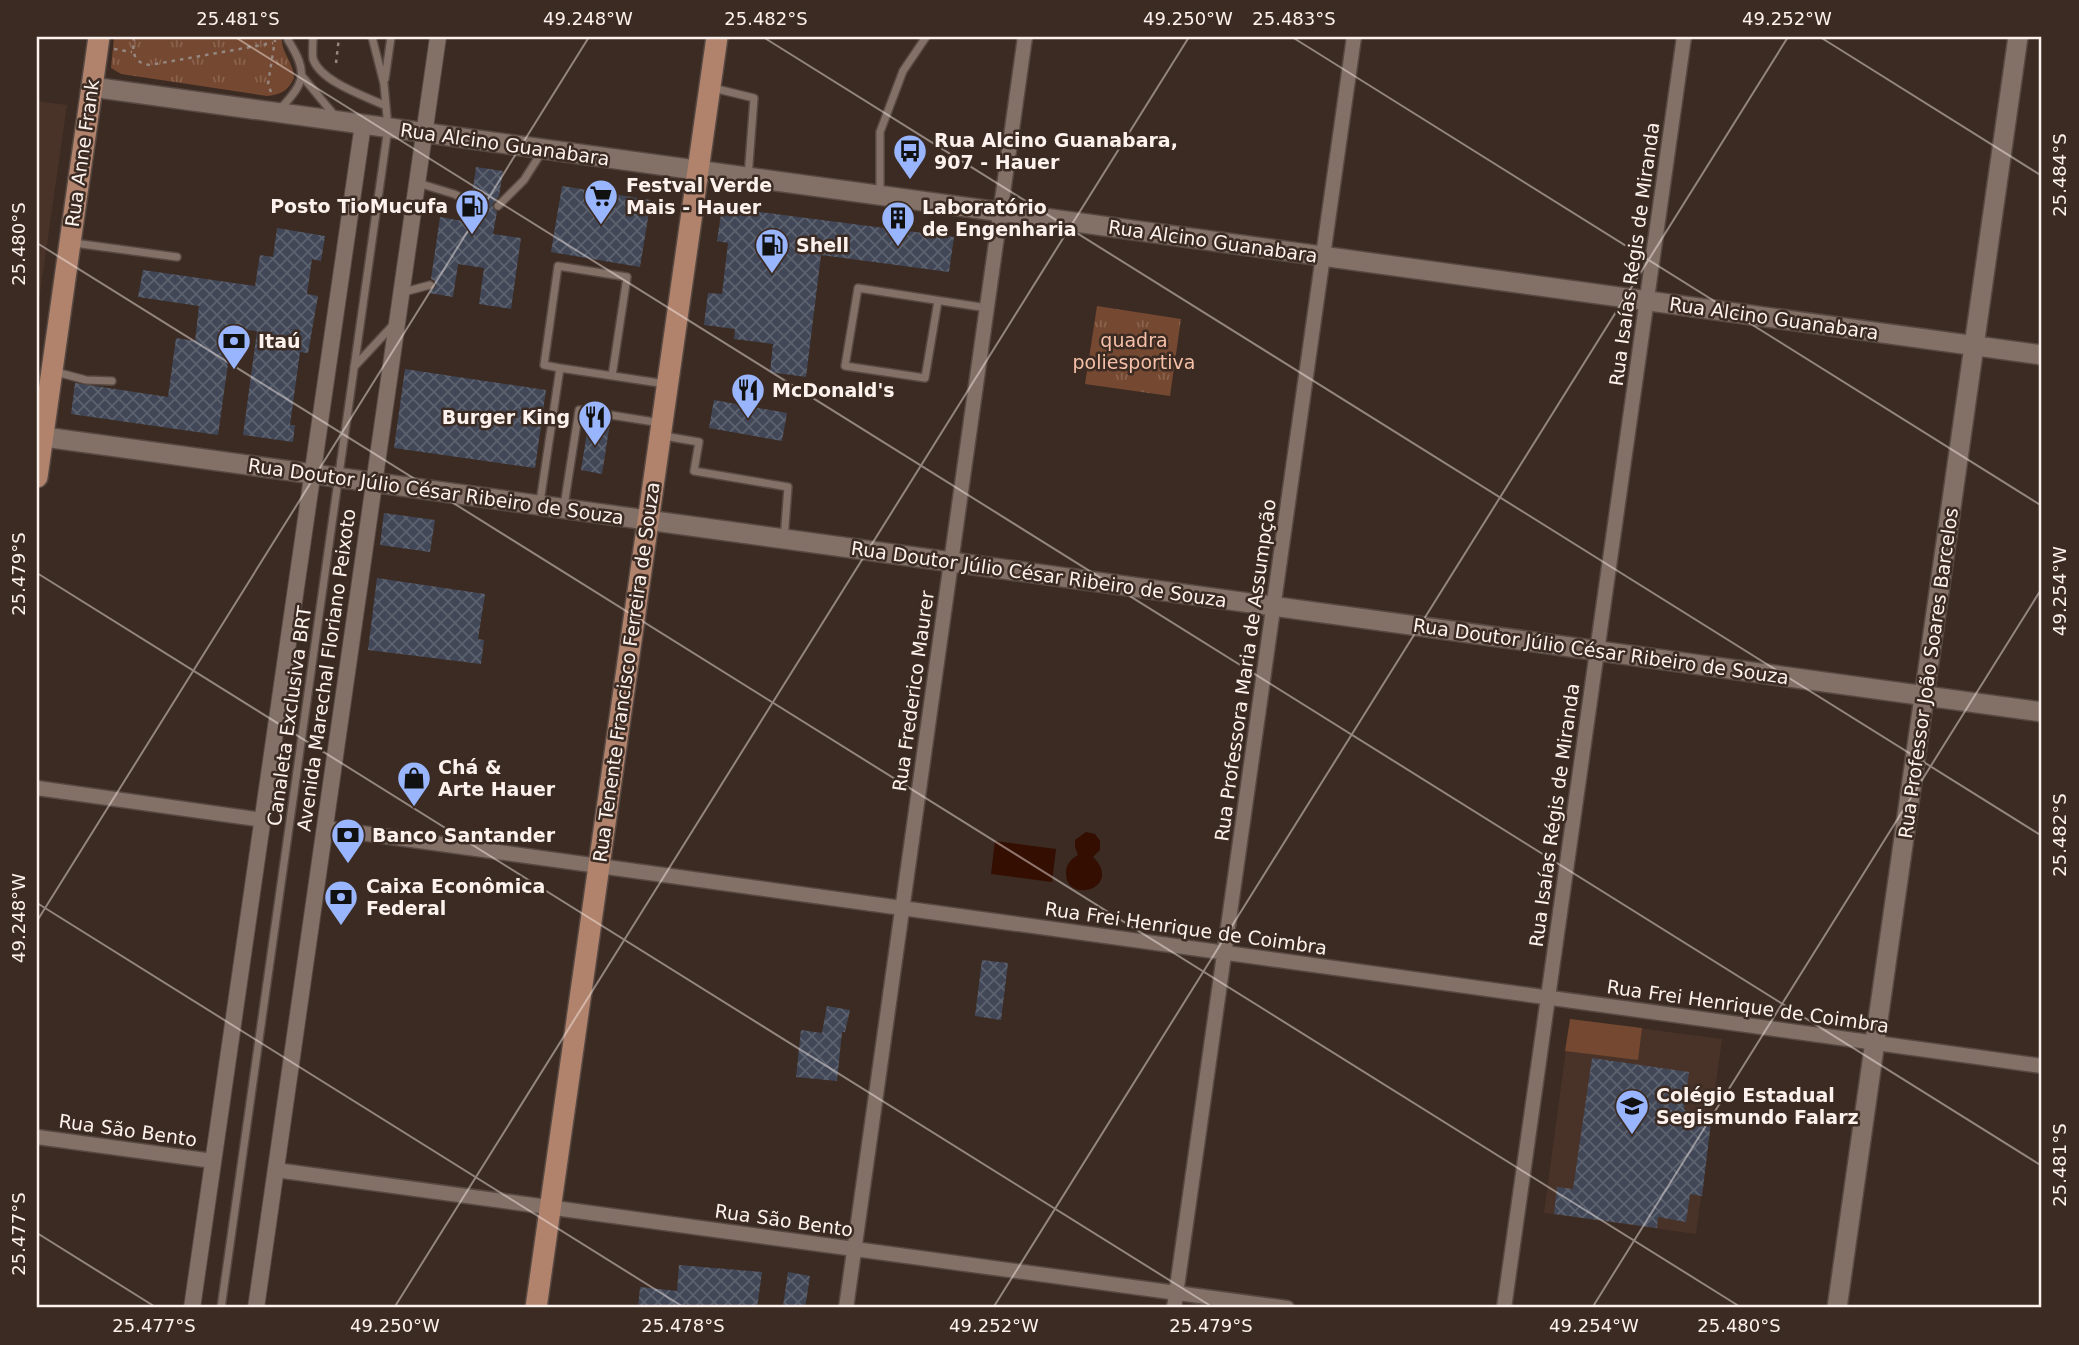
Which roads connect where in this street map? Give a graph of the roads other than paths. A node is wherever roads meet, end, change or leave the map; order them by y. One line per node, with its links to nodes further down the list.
1 (99, 37): 15 (main road, Rua Anne Frank)
2 (288, 37): 13 (lane)
3 (313, 37): 17 (lane)
4 (372, 37): 14 (lane)
5 (391, 37): 14 (lane)
6 (438, 37): 21 (street, Avenida Marechal Floriano Peixoto)
7 (717, 37): 16 (main road, Rua Tenente Francisco Ferreira de Souza)
8 (926, 37): 26 (lane)
9 (1025, 37): 29 (street, Rua Frederico Maurer)
10 (1354, 37): 31 (street, Rua Professora Maria de Assumpção)
11 (1685, 37): 36 (street, Rua Isaías Régis de Miranda)
12 (2018, 37): 39 (main road, Rua Professor João Soares Barcelos)
13 (302, 76): 18 (lane); 20 (lane)
14 (384, 83): 17 (lane, Canaleta Exclusiva BRT)
15 (92, 87): 18 (main road, Rua Alcino Guanabara); 30 (main road, Rua Anne Frank)
16 (709, 88): 23 (main road, Rua Tenente Francisco Ferreira de Souza); 24 (lane)
17 (386, 106): 19 (lane, Canaleta Exclusiva BRT)
18 (277, 113): 20 (main road, Rua Alcino Guanabara)
19 (388, 128): 20 (main road, Rua Alcino Guanabara); 21 (main road, Rua Alcino Guanabara); 41 (lane, Canaleta Exclusiva BRT)
20 (352, 132): 49 (street)
21 (424, 133): 22 (main road, Rua Alcino Guanabara); 25 (street, Avenida Marechal Floriano Peixoto)
22 (544, 149): 23 (main road, Rua Alcino Guanabara); 28 (lane)
23 (698, 171): 24 (main road, Rua Alcino Guanabara); 46 (main road, Rua Tenente Francisco Ferreira de Souza)
24 (748, 177): 26 (main road, Rua Alcino Guanabara)
25 (417, 182): 27 (lane); 34 (street, Avenida Marechal Floriano Peixoto)
26 (880, 195): 29 (main road, Rua Alcino Guanabara)
27 (471, 202)
28 (498, 206)
29 (1000, 212): 31 (main road, Rua Alcino Guanabara); 37 (street, Rua Frederico Maurer)
30 (70, 242): 32 (lane); 43 (main road, Rua Anne Frank)
31 (1323, 256): 36 (main road, Rua Alcino Guanabara); 58 (street, Rua Professora Maria de Assumpção)
32 (177, 257)
33 (430, 285): 34 (lane)
34 (401, 292): 38 (street, Avenida Marechal Floriano Peixoto)
35 (938, 300): 35 (lane); 37 (lane)
36 (1647, 301): 39 (main road, Rua Alcino Guanabara); 59 (street, Rua Isaías Régis de Miranda)
37 (987, 308): 57 (street, Rua Frederico Maurer)
38 (398, 319): 41 (lane); 52 (street, Avenida Marechal Floriano Peixoto)
39 (1974, 346): 40 (main road, Rua Alcino Guanabara); 60 (main road, Rua Professor João Soares Barcelos)
40 (2042, 355)
41 (354, 367): 51 (lane, Canaleta Exclusiva BRT)
42 (560, 368): 44 (lane); 44 (lane); 53 (lane)
43 (52, 371): 45 (lane); 48 (main road, Rua Anne Frank)
44 (612, 376): 46 (lane)
45 (112, 381)
46 (667, 384): 47 (main road, Rua Tenente Francisco Ferreira de Souza)
47 (661, 429): 54 (lane); 55 (main road, Rua Tenente Francisco Ferreira de Souza); 56 (lane)
48 (40, 436): 49 (main road, Rua Doutor Júlio César Ribeiro de Souza); 50 (main road, Rua Anne Frank)
49 (313, 474): 51 (main road, Rua Doutor Júlio César Ribeiro de Souza); 63 (street)
50 (37, 477)
51 (338, 477): 52 (main road, Rua Doutor Júlio César Ribeiro de Souza); 78 (lane, Canaleta Exclusiva BRT)
52 (374, 482): 53 (main road, Rua Doutor Júlio César Ribeiro de Souza); 64 (street, Avenida Marechal Floriano Peixoto)
53 (540, 505): 54 (main road, Rua Doutor Júlio César Ribeiro de Souza)
54 (564, 508): 55 (main road, Rua Doutor Júlio César Ribeiro de Souza)
55 (648, 520): 56 (main road, Rua Doutor Júlio César Ribeiro de Souza); 65 (main road, Rua Tenente Francisco Ferreira de Souza)
56 (784, 538): 57 (main road, Rua Doutor Júlio César Ribeiro de Souza)
57 (951, 562): 58 (main road, Rua Doutor Júlio César Ribeiro de Souza); 66 (street, Rua Frederico Maurer)
58 (1273, 606): 59 (main road, Rua Doutor Júlio César Ribeiro de Souza); 67 (street, Rua Professora Maria de Assumpção)
59 (1597, 650): 60 (main road, Rua Doutor Júlio César Ribeiro de Souza); 68 (street, Rua Isaías Régis de Miranda)
60 (1924, 695): 61 (main road, Rua Doutor Júlio César Ribeiro de Souza); 69 (main road, Rua Professor João Soares Barcelos)
61 (2042, 712)
62 (37, 788): 63 (street)
63 (263, 820): 72 (street)
64 (325, 828): 65 (street, Rua Frei Henrique de Coimbra); 73 (street, Avenida Marechal Floriano Peixoto)
65 (598, 866): 66 (street, Rua Frei Henrique de Coimbra); 74 (main road, Rua Tenente Francisco Ferreira de Souza)
66 (902, 908): 67 (street, Rua Frei Henrique de Coimbra); 75 (street, Rua Frederico Maurer)
67 (1224, 953): 68 (street, Rua Frei Henrique de Coimbra); 76 (street, Rua Professora Maria de Assumpção)
68 (1548, 998): 69 (street, Rua Frei Henrique de Coimbra); 84 (street, Rua Isaías Régis de Miranda)
69 (1875, 1043): 70 (street, Rua Frei Henrique de Coimbra); 85 (main road, Rua Professor João Soares Barcelos)
70 (2042, 1066)
71 (37, 1137): 72 (street, Rua São Bento)
72 (213, 1161): 77 (street)
73 (276, 1170): 74 (street, Rua São Bento); 79 (street, Avenida Marechal Floriano Peixoto)
74 (550, 1207): 75 (street, Rua São Bento); 80 (main road, Rua Tenente Francisco Ferreira de Souza)
75 (854, 1249): 76 (street, Rua São Bento); 81 (street, Rua Frederico Maurer)
76 (1176, 1293): 82 (street, Rua Professora Maria de Assumpção); 83 (street, Rua São Bento)
77 (192, 1308)
78 (221, 1308)
79 (256, 1308)
80 (536, 1308)
81 (846, 1308)
82 (1174, 1308)
83 (1287, 1308)
84 (1504, 1308)
85 (1838, 1308)

